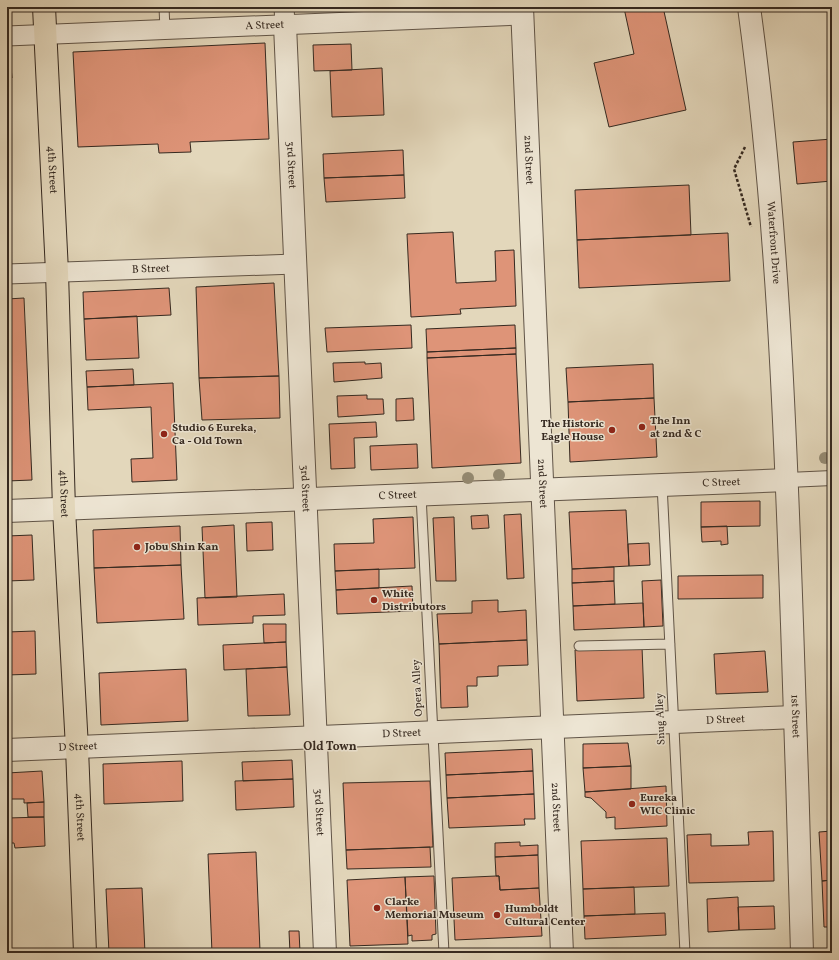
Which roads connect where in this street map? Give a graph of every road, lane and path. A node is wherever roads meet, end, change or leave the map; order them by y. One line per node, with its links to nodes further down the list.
1 (44, 7): 8 (highway, 4th Street)
2 (164, 7): 7 (lane)
3 (749, 7): 14 (street, Waterfront Drive)
4 (522, 11): 5 (street, A Street); 16 (street, 2nd Street)
5 (408, 13): 6 (street, A Street)
6 (285, 16): 7 (street, A Street); 10 (street, 3rd Street)
7 (165, 30): 8 (street, A Street)
8 (45, 35): 9 (street, A Street); 11 (highway, 4th Street)
9 (7, 36)
10 (295, 264): 11 (street, B Street); 18 (street, 3rd Street)
11 (57, 272): 12 (street, B Street); 19 (highway, 4th Street)
12 (7, 274)
13 (832, 478): 14 (street)
14 (788, 480): 15 (street, C Street); 23 (street, 1st Street)
15 (662, 484): 16 (street, C Street); 21 (lane, Snug Alley)
16 (542, 489): 17 (street, C Street); 25 (street, 2nd Street)
17 (421, 494): 18 (street, C Street); 26 (lane, Opera Alley)
18 (306, 499): 19 (street, C Street); 27 (street, 3rd Street)
19 (64, 509): 20 (street, C Street); 28 (highway, 4th Street)
20 (7, 511)
21 (670, 644): 22 (lane); 24 (lane, Snug Alley)
22 (579, 646)
23 (796, 717): 24 (street, D Street); 35 (street, 1st Street)
24 (673, 722): 25 (street, D Street); 34 (lane, Snug Alley)
25 (552, 728): 26 (street, D Street); 33 (street, 2nd Street)
26 (432, 733): 27 (street, D Street); 32 (lane, Opera Alley)
27 (316, 738): 28 (street, D Street); 31 (street, 3rd Street)
28 (77, 748): 29 (street, D Street); 30 (highway, 4th Street)
29 (7, 750)
30 (85, 953)
31 (325, 953)
32 (444, 953)
33 (562, 953)
34 (685, 953)
35 (802, 953)

